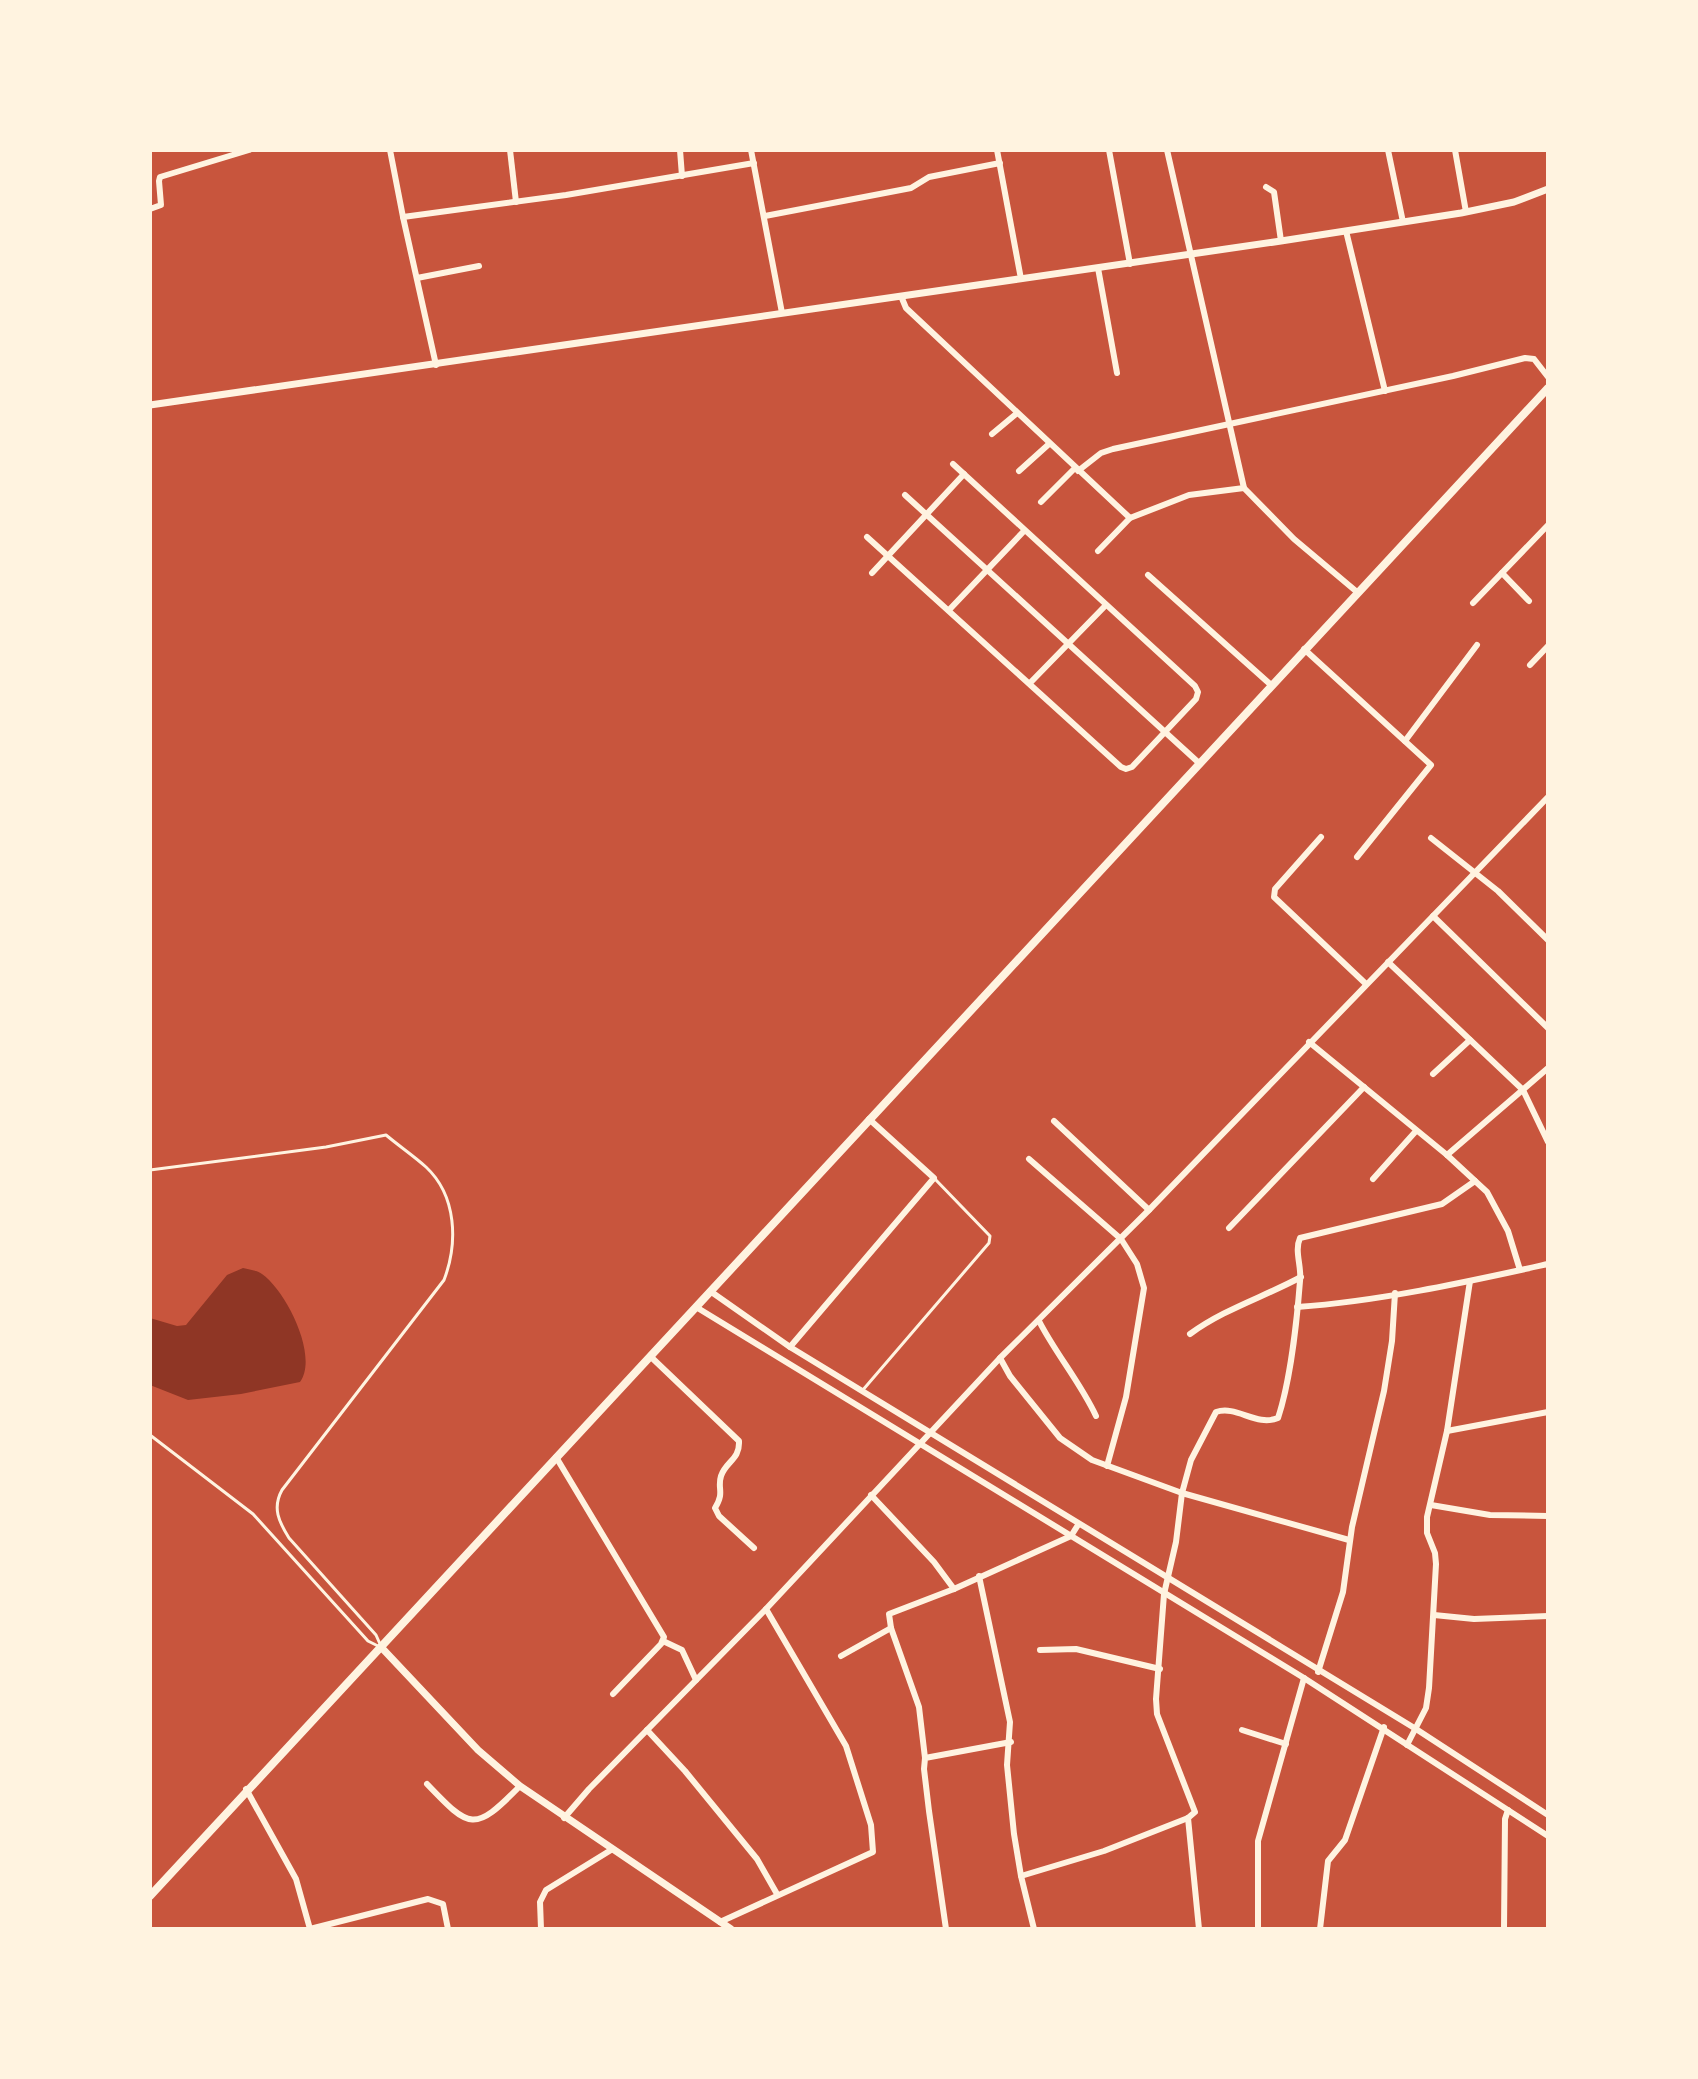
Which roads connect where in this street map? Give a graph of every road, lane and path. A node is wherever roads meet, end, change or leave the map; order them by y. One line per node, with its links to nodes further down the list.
1 (249, 150): 17 (street)
2 (390, 150): 20 (street)
3 (510, 150): 16 (street)
4 (680, 150): 13 (street)
5 (751, 150): 11 (street)
6 (997, 150): 12 (street)
7 (1109, 150): 25 (street)
8 (1167, 150): 24 (street)
9 (1388, 150): 21 (street)
10 (1455, 150): 18 (street)
11 (754, 163): 13 (street); 19 (street)
12 (1000, 163): 19 (street); 29 (street)
13 (682, 176): 16 (street)
14 (1266, 187): 23 (street)
15 (1548, 189): 18 (street)
16 (516, 202): 20 (street)
17 (150, 209)
18 (1466, 212): 21 (street)
19 (765, 216): 31 (street)
20 (403, 217): 28 (street)
21 (1403, 222): 22 (street)
22 (1346, 231): 23 (street); 36 (street)
23 (1281, 241): 24 (street)
24 (1192, 254): 25 (street); 39 (street)
25 (1130, 264): 27 (street)
26 (479, 266): 28 (street)
27 (1098, 268): 29 (street); 33 (street)
28 (417, 278): 32 (street)
29 (1021, 279): 30 (street)
30 (901, 296): 31 (street); 38 (street)
31 (782, 313): 32 (street)
32 (436, 365): 37 (street)
33 (1117, 373)
34 (1548, 377): 36 (street)
35 (1548, 388): 60 (main road)
36 (1385, 391): 39 (street)
37 (150, 405)
38 (1016, 414): 40 (street); 41 (street)
39 (1231, 425): 43 (street); 46 (street)
40 (992, 434)
41 (1049, 444): 43 (street); 44 (street)
42 (953, 464): 45 (street)
43 (1077, 469): 48 (street); 50 (street)
44 (1019, 471)
45 (964, 474): 49 (street); 52 (street)
46 (1244, 488): 50 (street); 60 (street)
47 (905, 495): 49 (street)
48 (1041, 502)
49 (926, 515): 55 (street); 56 (street)
50 (1130, 518): 54 (street)
51 (1548, 525): 58 (street)
52 (1024, 531): 56 (street); 63 (street)
53 (867, 537): 55 (street)
54 (1098, 551)
55 (888, 556): 57 (street); 64 (street)
56 (987, 571): 64 (street); 65 (street)
57 (872, 573)
58 (1502, 573): 61 (street); 62 (street)
59 (1148, 575): 71 (street)
60 (1357, 592): 68 (main road)
61 (1529, 601)
62 (1473, 603)
63 (1106, 605): 65 (street); 72 (street)
64 (949, 610): 70 (street)
65 (1069, 645): 70 (street); 72 (street)
66 (1477, 645): 73 (street)
67 (1548, 646): 69 (street)
68 (1304, 649): 71 (main road); 73 (street)
69 (1530, 665)
70 (1030, 683): 72 (street)
71 (1271, 685): 74 (main road)
72 (1167, 733): 74 (street)
73 (1405, 741): 78 (street)
74 (1199, 763): 91 (main road)
75 (1548, 797): 79 (street)
76 (1321, 837): 83 (street)
77 (1431, 838): 79 (street)
78 (1357, 857)
79 (1475, 872): 80 (street); 81 (street)
80 (1433, 916): 82 (street); 84 (street)
81 (1548, 940)
82 (1388, 962): 83 (street); 85 (street)
83 (1366, 984): 86 (street)
84 (1548, 1028)
85 (1470, 1040): 88 (street); 90 (street)
86 (1309, 1042): 89 (street); 101 (street)
87 (1548, 1068): 90 (street)
88 (1433, 1074)
89 (1364, 1087): 93 (street); 102 (street)
90 (1523, 1090): 94 (street); 95 (street)
91 (869, 1119): 98 (street); 108 (main road)
92 (1054, 1121): 101 (street)
93 (1416, 1131): 95 (street); 99 (street)
94 (1548, 1142)
95 (1447, 1155): 100 (street)
96 (1029, 1159): 103 (street)
97 (150, 1170): 143 (lane)
98 (934, 1178): 114 (street); 117 (lane)
99 (1373, 1179)
100 (1475, 1181): 105 (street); 106 (street)
101 (1149, 1210): 103 (street)
102 (1229, 1228)
103 (1121, 1239): 112 (street); 125 (street)
104 (1548, 1264): 105 (street)
105 (1520, 1270): 107 (street)
106 (1301, 1277): 111 (street); 113 (street)
107 (1470, 1281): 109 (street); 120 (street)
108 (710, 1291): 110 (main road); 114 (street)
109 (1395, 1293): 111 (street); 132 (street)
110 (696, 1307): 115 (main road); 123 (street)
111 (1297, 1307): 126 (street)
112 (1039, 1321): 116 (street); 119 (street)
113 (1190, 1334)
114 (790, 1347): 117 (street)
115 (650, 1356): 124 (main road); 133 (street)
116 (1000, 1358): 121 (street); 125 (street)
117 (862, 1391): 121 (street)
118 (1548, 1412): 120 (street)
119 (1096, 1416)
120 (1447, 1431): 128 (street)
121 (930, 1432): 123 (street); 130 (street)
122 (150, 1435): 143 (lane)
123 (922, 1443): 127 (street); 131 (street)
124 (556, 1457): 142 (street); 143 (main road)
125 (1107, 1466): 126 (street)
126 (1182, 1493): 132 (street); 135 (street)
127 (871, 1495): 136 (street); 138 (street)
128 (1431, 1505): 129 (street); 139 (street)
129 (1548, 1516)
130 (1077, 1526): 131 (street); 135 (street)
131 (1071, 1535): 134 (street); 137 (street)
132 (1349, 1540): 147 (street)
133 (754, 1548)
134 (979, 1576): 136 (street); 157 (street)
135 (1168, 1582): 137 (street); 147 (street)
136 (954, 1589): 141 (street)
137 (1165, 1592): 146 (street); 148 (street)
138 (766, 1609): 149 (street); 171 (street)
139 (1434, 1615): 140 (street); 156 (street)
140 (1548, 1616)
141 (891, 1628): 145 (street); 160 (street)
142 (663, 1641): 149 (street); 151 (street)
143 (381, 1647): 162 (street); 163 (main road)
144 (1040, 1650): 146 (street)
145 (841, 1656)
146 (1160, 1669): 167 (street)
147 (1318, 1672): 150 (street)
148 (1304, 1678): 152 (street); 158 (street)
149 (696, 1680): 154 (street)
150 (1337, 1684): 152 (street); 156 (street)
151 (613, 1694)
152 (1333, 1695): 153 (street)
153 (1384, 1727): 159 (street); 182 (street)
154 (647, 1730): 166 (street); 171 (street)
155 (1242, 1730): 158 (street)
156 (1415, 1731): 159 (street); 165 (street)
157 (1011, 1742): 160 (street); 170 (street)
158 (1286, 1744): 181 (street)
159 (1407, 1744): 164 (street)
160 (925, 1758): 178 (street)
161 (427, 1784): 162 (street)
162 (520, 1786): 166 (street)
163 (246, 1789): 172 (main road); 174 (street)
164 (1508, 1810): 168 (street); 183 (street)
165 (1548, 1815)
166 (564, 1818): 169 (street)
167 (1188, 1818): 170 (street); 180 (street)
168 (1548, 1836)
169 (611, 1850): 173 (street); 176 (street)
170 (1021, 1876): 179 (street)
171 (777, 1894): 173 (street)
172 (150, 1896)
173 (720, 1922): 177 (street)
174 (310, 1929): 175 (street)
175 (448, 1929)
176 (541, 1929)
177 (731, 1929)
178 (946, 1929)
179 (1034, 1929)
180 (1199, 1929)
181 (1258, 1929)
182 (1320, 1929)
183 (1504, 1929)

